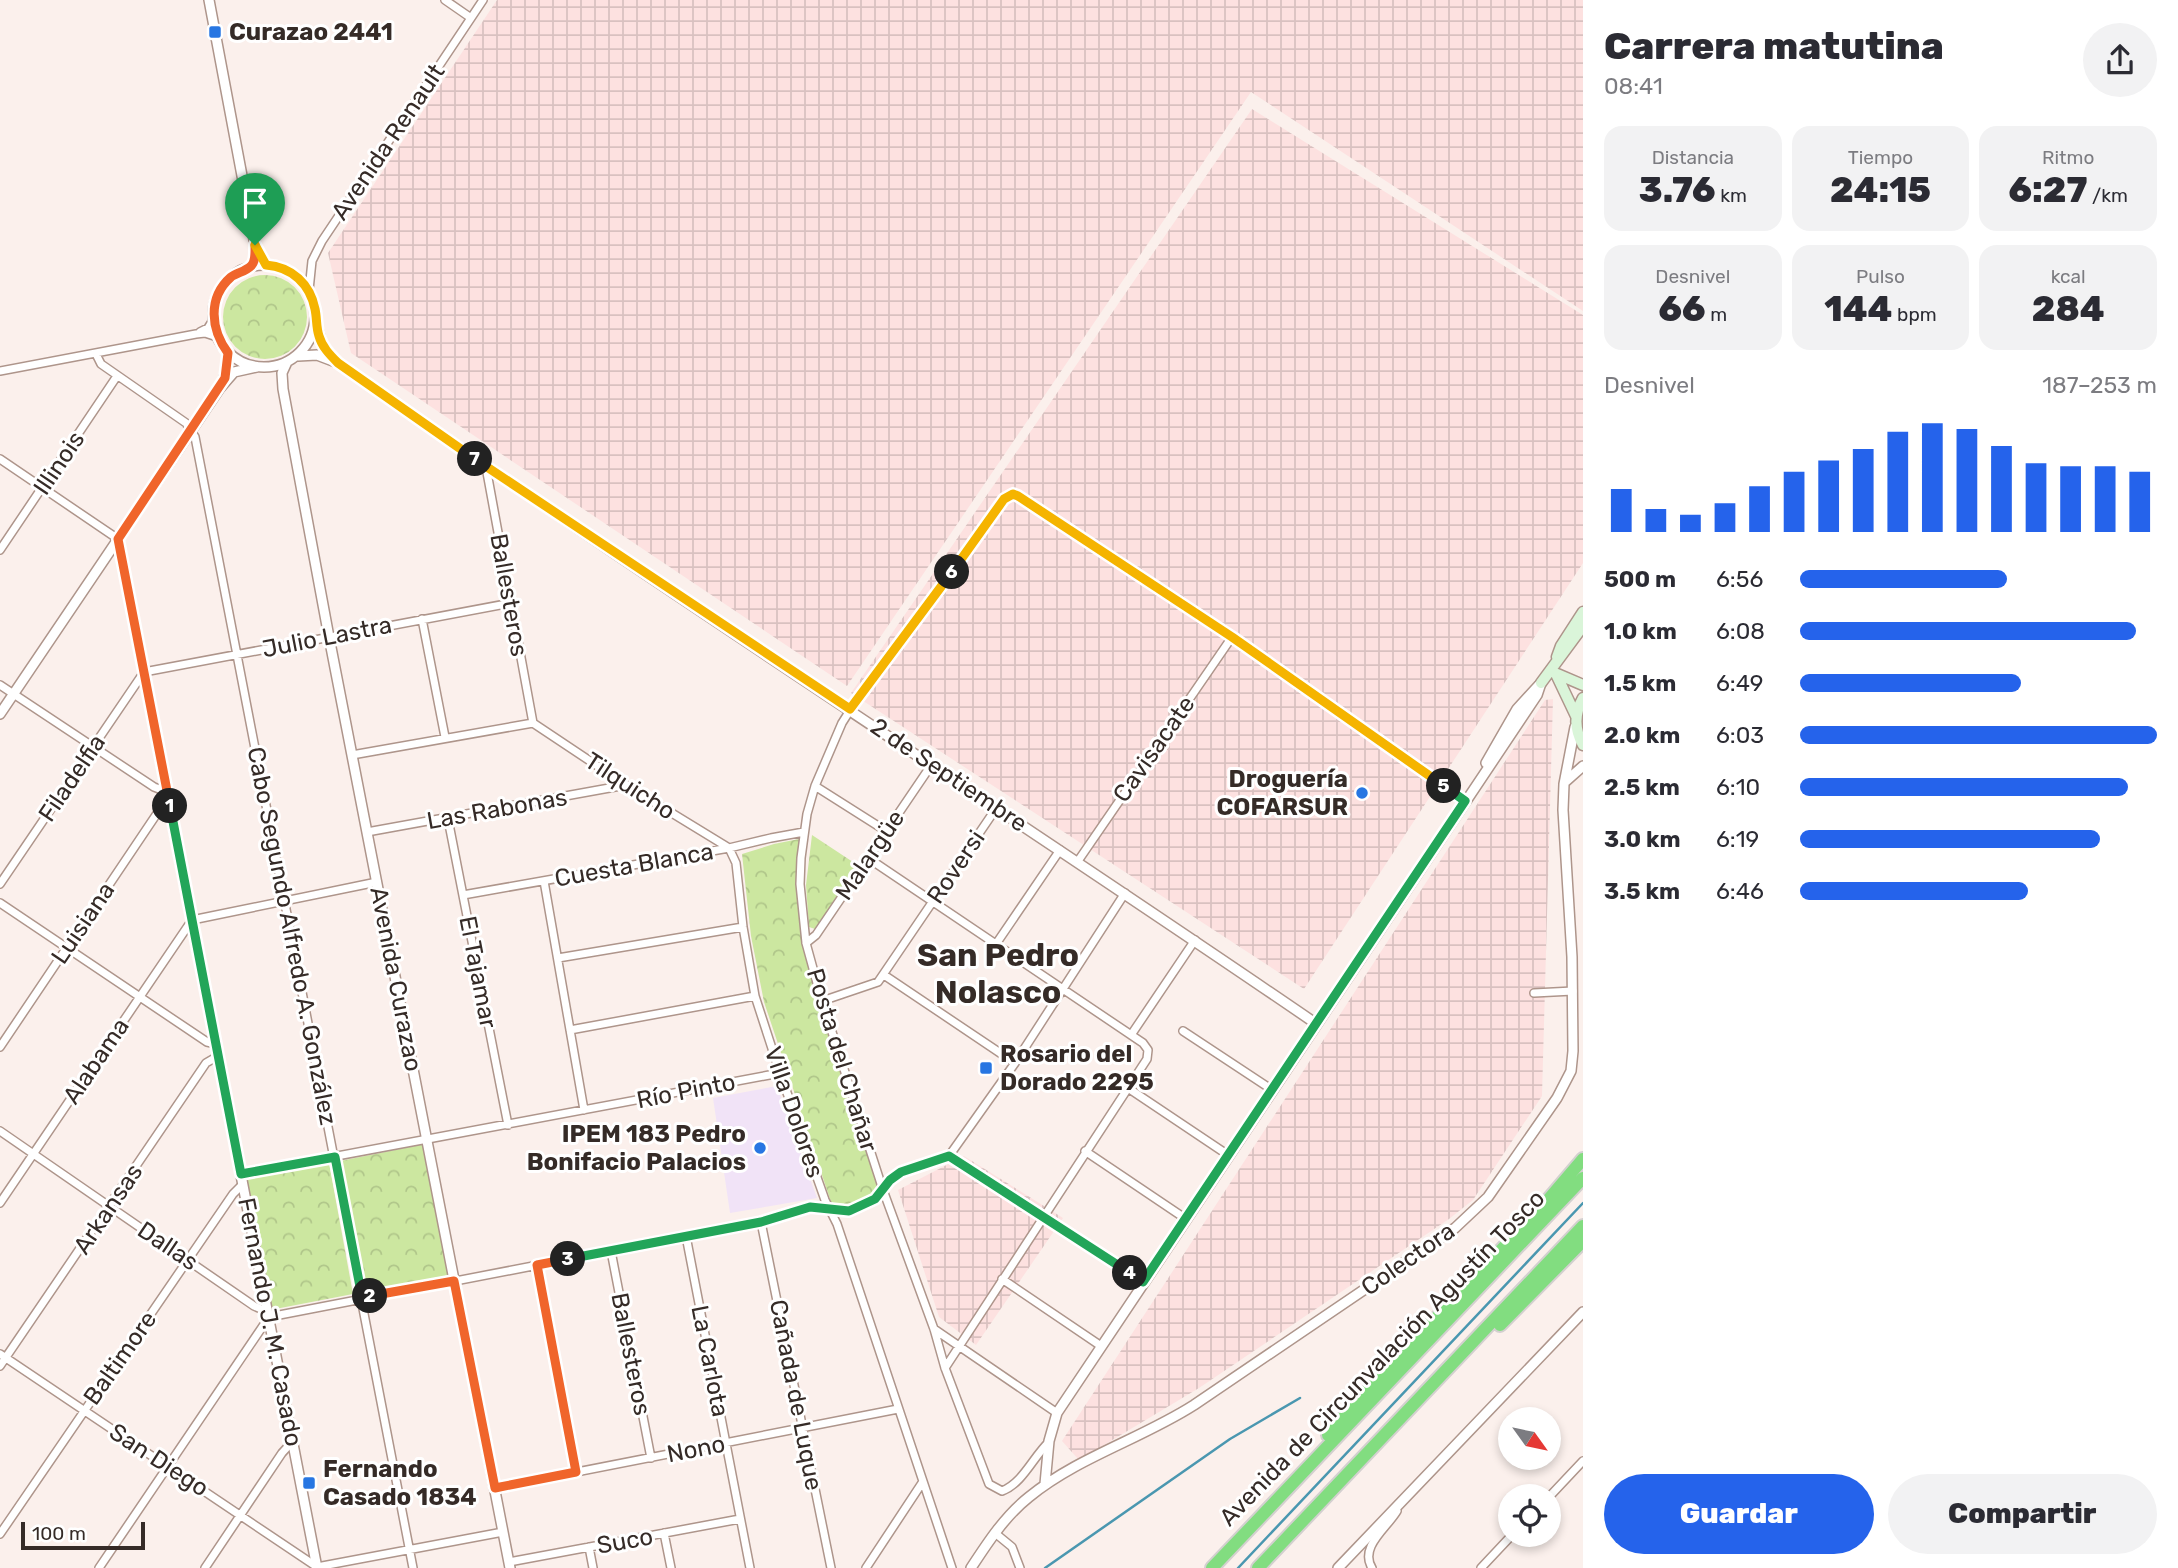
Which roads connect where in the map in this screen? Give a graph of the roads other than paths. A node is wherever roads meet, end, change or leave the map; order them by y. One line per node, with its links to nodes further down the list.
1 (209, 0): 5 (street)
2 (445, 0): 4 (street)
3 (483, 0): 4 (street, Avenida Renault)
4 (471, 18): 8 (street, Avenida Renault)
5 (255, 245): 6 (street); 7 (street)
6 (266, 265): 7 (street); 8 (street)
7 (250, 268): 10 (street)
8 (309, 290): 9 (street)
9 (315, 319): 15 (street); 17 (street, 2 de Septiembre)
10 (213, 320): 11 (street); 12 (street)
11 (196, 334): 12 (street); 14 (street)
12 (217, 337): 13 (street)
13 (228, 353): 18 (street); 22 (street)
14 (96, 354): 20 (street); 21 (street)
15 (298, 356): 16 (street); 17 (street, 2 de Septiembre)
16 (287, 362): 19 (street); 23 (street, Avenida Curazao)
17 (338, 363): 26 (street, 2 de Septiembre)
18 (257, 367): 19 (street); 22 (street)
19 (269, 368): 23 (street, Avenida Curazao)
20 (0, 371)
21 (117, 376): 24 (street); 27 (street, Illinois)
22 (220, 388): 24 (street)
23 (283, 389): 34 (street, Avenida Curazao)
24 (192, 429): 28 (street); 36 (street, Cabo Segundo Alfredo A. González)
25 (0, 459): 27 (street)
26 (486, 467): 30 (street, Ballesteros); 44 (street, 2 de Septiembre)
27 (43, 487): 28 (street); 29 (street, Illinois)
28 (118, 539): 38 (street, Fernando J. M. Casado); 42 (street)
29 (0, 550)
30 (511, 603): 32 (street, Julio Lastra); 47 (street, Ballesteros)
31 (1583, 612): 37 (main road)
32 (422, 619): 34 (street, Julio Lastra); 48 (street)
33 (1583, 626): 37 (main road)
34 (329, 637): 36 (street, Julio Lastra); 51 (street, Avenida Curazao)
35 (1232, 637): 44 (street, Posta del Chañar); 58 (street); 67 (street, Cavisacate)
36 (237, 654): 38 (street, Julio Lastra); 73 (street, Cabo Segundo Alfredo A. González)
37 (1554, 668): 39 (main road); 41 (main road); 46 (main road)
38 (144, 672): 50 (street, Filadelfia); 57 (street, Fernando J. M. Casado)
39 (1541, 683): 58 (street)
40 (0, 685): 42 (street)
41 (1583, 685)
42 (13, 694): 45 (street); 50 (street)
43 (1583, 698): 46 (main road)
44 (850, 709): 52 (street, 2 de Septiembre); 56 (street, Posta del Chañar)
45 (0, 714)
46 (1576, 719): 49 (main road); 54 (street, Colectora)
47 (533, 723): 48 (street); 55 (street, Tilquicho)
48 (445, 737): 51 (street)
49 (1583, 746)
50 (93, 747): 57 (street); 70 (street, Filadelfia)
51 (352, 755): 62 (street, Avenida Curazao)
52 (932, 764): 59 (street, 2 de Septiembre); 61 (street, Malargüe)
53 (1583, 766): 54 (street)
54 (1564, 784): 85 (street, Colectora)
55 (626, 785): 60 (street, Las Rabonas); 64 (street, Tilquicho)
56 (816, 786): 61 (street); 63 (street, Posta del Chañar)
57 (168, 797): 76 (street, Fernando J. M. Casado); 81 (street, Luisiana)
58 (1465, 801): 90 (street)
59 (997, 807): 65 (street, 2 de Septiembre); 74 (street, Roversi)
60 (448, 819): 62 (street, Las Rabonas); 72 (street, El Tajamar)
61 (886, 831): 66 (street, Malargüe)
62 (367, 832): 69 (street, Avenida Curazao)
63 (804, 832): 64 (street, Cuesta Blanca); 79 (street, Posta del Chañar)
64 (729, 848): 68 (street, Cuesta Blanca); 77 (street, Villa Dolores)
65 (1060, 849): 67 (street, 2 de Septiembre); 80 (street)
66 (868, 858): 74 (street); 79 (street, Malargüe)
67 (1078, 862): 71 (street, 2 de Septiembre)
68 (544, 881): 72 (street, Cuesta Blanca); 82 (street)
69 (377, 882): 73 (street); 104 (street, Avenida Curazao)
70 (0, 884)
71 (1125, 893): 78 (street, 2 de Septiembre); 84 (street)
72 (463, 895): 102 (street, El Tajamar)
73 (285, 900): 76 (street); 109 (street, Cabo Segundo Alfredo A. González)
74 (933, 902): 80 (street); 83 (street, Roversi)
75 (0, 903): 81 (street)
76 (192, 920): 87 (street, Alabama); 94 (street, Fernando J. M. Casado)
77 (743, 927): 82 (street); 88 (street, Villa Dolores)
78 (1195, 940): 90 (street, 2 de Septiembre); 93 (street)
79 (806, 943): 89 (street, Posta del Chañar)
80 (996, 944): 84 (street)
81 (67, 948): 87 (street); 95 (street, Luisiana)
82 (558, 958): 91 (street)
83 (884, 975): 89 (street, Roversi); 97 (street)
84 (1063, 990): 93 (street); 97 (street)
85 (1573, 990): 86 (street); 152 (street, Colectora)
86 (1534, 993)
87 (140, 996): 94 (street); 106 (street, Alabama)
88 (755, 996): 91 (street); 98 (street, Villa Dolores)
89 (822, 1001): 113 (street, Posta del Chañar)
90 (1315, 1023): 100 (street)
91 (570, 1030): 101 (street)
92 (1183, 1031): 100 (street)
93 (1131, 1035): 99 (street)
94 (216, 1044): 96 (street, Fernando J. M. Casado)
95 (0, 1047)
96 (218, 1056): 112 (street, Fernando J. M. Casado); 115 (street, Arkansas)
97 (1015, 1063): 108 (street)
98 (780, 1073): 101 (street, Río Pinto); 116 (street, Villa Dolores)
99 (1128, 1088): 105 (street); 107 (street)
100 (1271, 1089): 107 (street)
101 (584, 1110): 102 (street, Río Pinto)
102 (508, 1125): 104 (street, Río Pinto)
103 (0, 1131): 106 (street, Dallas)
104 (427, 1140): 109 (street, Río Pinto); 127 (street, Avenida Curazao)
105 (1085, 1152): 117 (street); 118 (street)
106 (33, 1154): 114 (street, Alabama); 115 (street, Dallas)
107 (1228, 1155): 118 (street)
108 (949, 1156): 113 (street); 117 (street)
109 (335, 1157): 112 (street, Río Pinto); 129 (street, Cabo Segundo Alfredo A. González)
110 (1583, 1159): 154 (highway)
111 (1583, 1178): 154 (highway, Avenida de Circunvalación Agustín Tosco)
112 (242, 1179): 124 (street, Baltimore); 131 (street, Fernando J. M. Casado)
113 (883, 1190): 116 (street); 132 (street, Posta del Chañar)
114 (0, 1203)
115 (110, 1207): 124 (street, Dallas); 135 (street, Arkansas)
116 (830, 1209): 119 (street); 139 (street, Villa Dolores)
117 (1043, 1216): 126 (street); 128 (street)
118 (1186, 1219): 128 (street)
119 (761, 1222): 121 (street); 142 (street, Cañada de Luque)
120 (1583, 1226): 138 (highway)
121 (686, 1236): 123 (street); 145 (street, La Carlota)
122 (1583, 1241): 138 (highway)
123 (611, 1251): 125 (street); 146 (street, Ballesteros)
124 (188, 1259): 131 (street, Dallas); 140 (street, Baltimore)
125 (537, 1265): 127 (street); 149 (street)
126 (1002, 1279): 133 (street); 134 (street)
127 (454, 1281): 129 (street); 153 (street, Avenida Curazao)
128 (1143, 1282): 134 (street)
129 (362, 1297): 131 (street); 164 (street, Cabo Segundo Alfredo A. González)
130 (1583, 1312): 161 (street)
131 (269, 1315): 143 (street, Fernando J. M. Casado); 148 (street)
132 (934, 1329): 133 (street); 137 (street, Posta del Chañar)
133 (958, 1346): 137 (street); 141 (street)
134 (1101, 1346): 141 (street)
135 (3, 1356): 136 (street, Arkansas); 140 (street, San Diego)
136 (0, 1366)
137 (945, 1368): 144 (street, Posta del Chañar)
138 (1449, 1368): 179 (highway)
139 (898, 1409): 142 (street, Nono); 150 (street, Villa Dolores)
140 (83, 1410): 148 (street, San Diego); 160 (street, Baltimore)
141 (1057, 1413): 144 (street)
142 (803, 1428): 145 (street, Nono); 173 (street, Cañada de Luque)
143 (293, 1441): 155 (street); 168 (street, Fernando J. M. Casado)
144 (1049, 1441): 152 (street)
145 (726, 1443): 146 (street, Nono); 156 (street, La Carlota)
146 (651, 1458): 149 (street, Nono)
147 (1583, 1461): 151 (street)
148 (168, 1466): 155 (street, San Diego); 166 (street)
149 (576, 1472): 153 (street, Nono)
150 (922, 1483): 174 (street); 175 (street, Villa Dolores)
151 (1561, 1484)
152 (1045, 1485): 159 (street, Colectora)
153 (495, 1488): 157 (street, Avenida Curazao)
154 (1278, 1498): 178 (highway, Avenida de Circunvalación Agustín Tosco)
155 (241, 1515): 167 (street); 168 (street, San Diego)
156 (740, 1519): 158 (street, Suco); 172 (street, La Carlota)
157 (503, 1532): 164 (street); 165 (street, Avenida Curazao)
158 (664, 1533): 162 (street, Suco); 171 (street)
159 (995, 1533): 176 (street, Colectora); 177 (street)
160 (0, 1534)
161 (1365, 1546): 180 (street); 181 (street)
162 (589, 1547): 165 (street, Suco); 170 (street)
163 (1501, 1547): 182 (street)
164 (410, 1550): 168 (street); 169 (street, Cabo Segundo Alfredo A. González)
165 (510, 1565)
166 (99, 1568)
167 (205, 1568)
168 (317, 1568)
169 (413, 1568)
170 (593, 1568)
171 (671, 1568)
172 (750, 1568)
173 (831, 1568)
174 (866, 1568)
175 (952, 1568)
176 (971, 1568)
177 (1020, 1568)
178 (1212, 1568)
179 (1258, 1568)
180 (1338, 1568)
181 (1371, 1568)
182 (1481, 1568)

